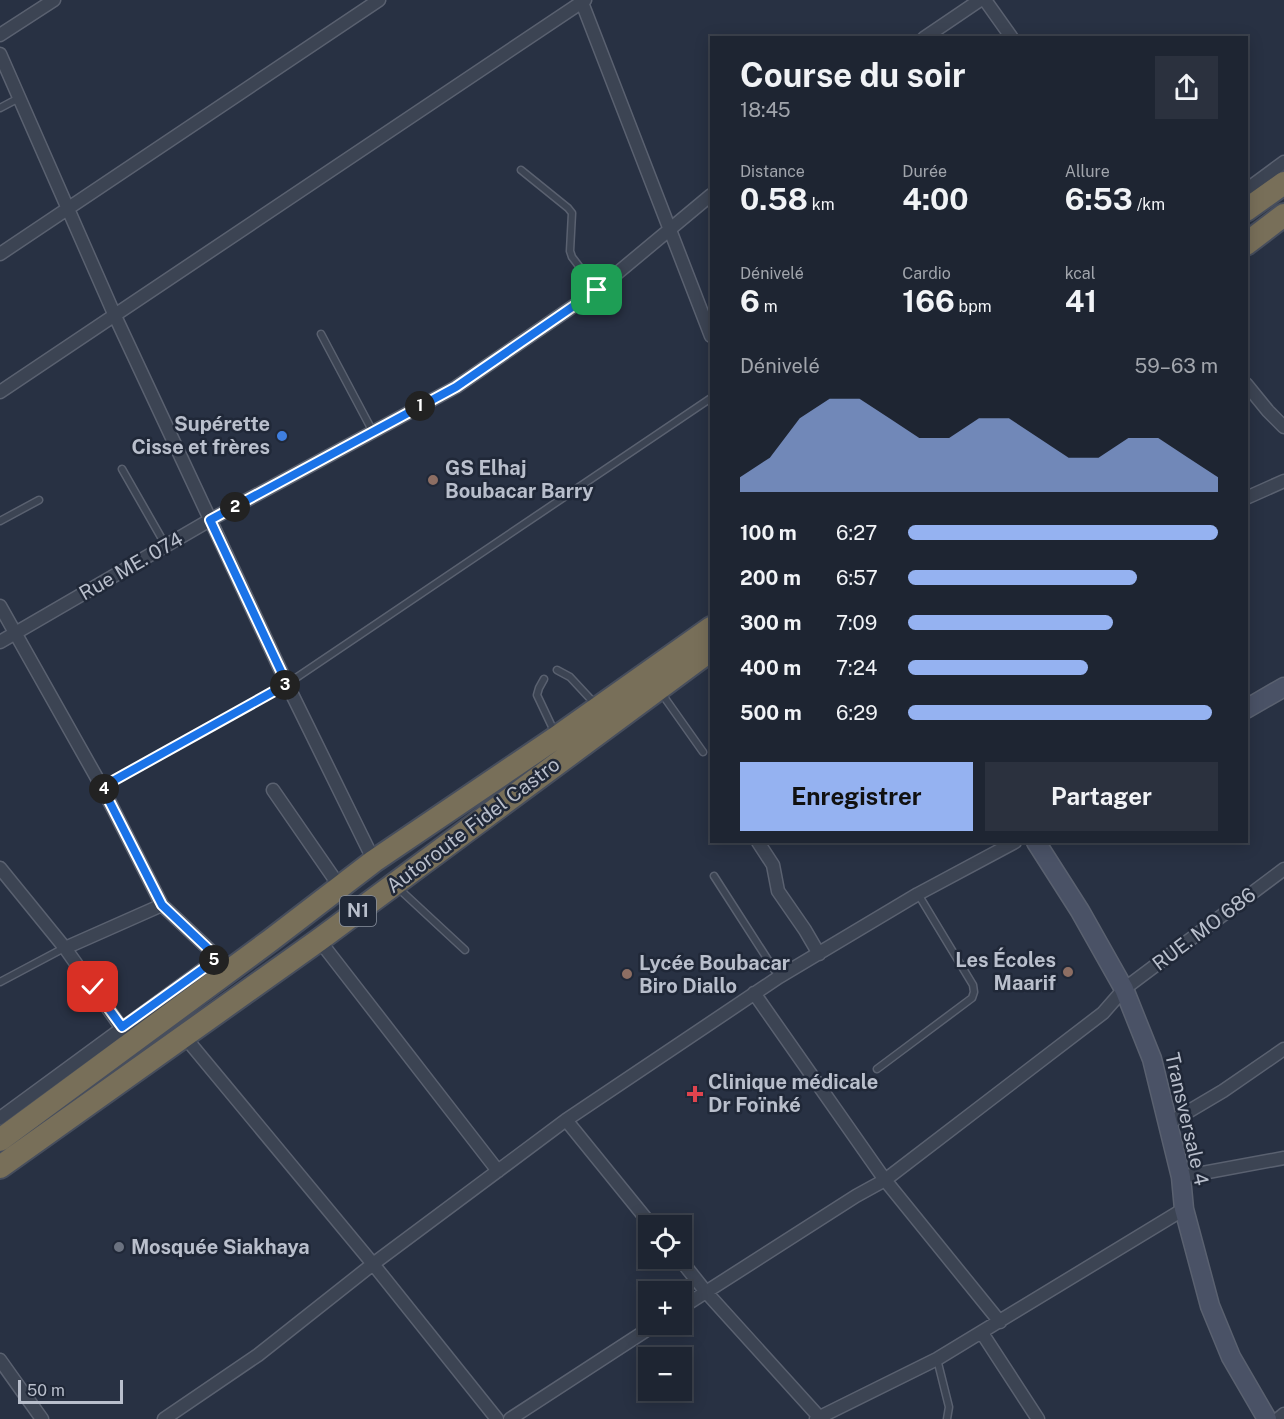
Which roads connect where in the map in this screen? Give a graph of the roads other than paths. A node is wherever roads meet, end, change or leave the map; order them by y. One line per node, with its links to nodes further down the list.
1 (54, 0): 5 (street)
2 (379, 0): 16 (street)
3 (982, 0): 6 (street); 7 (street)
4 (583, 1): 18 (street); 22 (street)
5 (0, 35)
6 (927, 36)
7 (1010, 36)
8 (0, 54): 9 (street)
9 (20, 98): 10 (lane); 16 (street)
10 (0, 108)
11 (1284, 162): 15 (street)
12 (521, 170): 21 (lane)
13 (1284, 183): 15 (highway)
14 (710, 196): 18 (street, Rue ME. 074)
15 (1251, 197)
16 (68, 208): 20 (street); 22 (street)
17 (1284, 215): 19 (highway)
18 (670, 230): 21 (street, Rue ME. 074); 23 (street)
19 (1248, 242)
20 (0, 254)
21 (597, 290): 29 (street, Rue ME. 074)
22 (115, 316): 26 (street); 34 (street)
23 (710, 333)
24 (321, 334): 29 (lane)
25 (1248, 386): 28 (street)
26 (0, 392)
27 (710, 399): 44 (lane)
28 (1284, 427)
29 (373, 432): 34 (street, Rue ME. 074)
30 (122, 469): 36 (lane)
31 (1284, 481): 32 (street)
32 (1248, 497)
33 (39, 500): 35 (lane)
34 (210, 520): 36 (street, Rue ME. 074); 44 (street)
35 (0, 521)
36 (166, 546): 39 (street, Rue ME. 074)
37 (0, 606): 39 (street)
38 (710, 629): 47 (highway, Autoroute Fidel Castro / N1)
39 (16, 633): 40 (street, Rue ME. 074); 51 (street)
40 (0, 642)
41 (710, 651): 46 (highway, Autoroute Fidel Castro / N1)
42 (557, 670): 47 (lane)
43 (544, 680): 49 (lane)
44 (287, 684): 51 (lane); 56 (street)
45 (1284, 687): 48 (main road)
46 (658, 688): 50 (lane); 60 (highway, Autoroute Fidel Castro / N1)
47 (598, 708): 49 (highway, Autoroute Fidel Castro / N1)
48 (1248, 708)
49 (556, 737): 56 (highway, Autoroute Fidel Castro / N1)
50 (704, 752)
51 (102, 787): 63 (street)
52 (273, 790): 61 (street)
53 (759, 843): 67 (street)
54 (1013, 843): 62 (street)
55 (1037, 843): 71 (main road, Transversale 4)
56 (374, 861): 61 (highway, Autoroute Fidel Castro / N1)
57 (0, 868): 65 (street)
58 (1284, 869): 71 (street, RUE. MO 686)
59 (714, 876): 69 (lane)
60 (394, 884): 64 (highway, Autoroute Fidel Castro / N1); 66 (lane)
61 (340, 887): 68 (highway, Autoroute Fidel Castro / N1)
62 (918, 894): 67 (street); 76 (lane)
63 (162, 905): 65 (street); 68 (street)
64 (319, 940): 74 (highway, Autoroute Fidel Castro / N1); 83 (street)
65 (65, 948): 70 (lane); 73 (street)
66 (465, 950)
67 (819, 954): 69 (street)
68 (224, 964): 73 (highway, Autoroute Fidel Castro / N1)
69 (779, 977): 72 (street)
70 (0, 982)
71 (1124, 989): 79 (main road, Transversale 4); 85 (street, RUE. MO 686)
72 (754, 993): 78 (street); 85 (street)
73 (127, 1034): 77 (street); 80 (highway, Autoroute Fidel Castro / N1)
74 (184, 1036): 82 (highway, Autoroute Fidel Castro / N1); 88 (street)
75 (1284, 1049): 79 (street)
76 (877, 1069)
77 (0, 1118)
78 (566, 1120): 83 (street); 87 (street)
79 (1169, 1122): 84 (main road, Transversale 4)
80 (0, 1140)
81 (1284, 1158): 84 (street)
82 (0, 1167)
83 (498, 1171): 88 (street)
84 (1181, 1177): 86 (main road, Transversale 4)
85 (885, 1180): 90 (street, RUE. MO 686); 92 (street)
86 (1184, 1209): 92 (street); 105 (main road, Transversale 4)
87 (643, 1215)
88 (373, 1264): 100 (street); 101 (street)
89 (688, 1269): 90 (street)
90 (706, 1292): 91 (street, RUE. MO 686); 98 (street)
91 (692, 1301)
92 (1000, 1322): 93 (street)
93 (982, 1333): 95 (street); 104 (street)
94 (639, 1335): 102 (street)
95 (937, 1359): 98 (street); 103 (lane)
96 (0, 1360): 99 (street)
97 (1284, 1414): 106 (street)
98 (819, 1418)
99 (42, 1419)
100 (164, 1419)
101 (497, 1419)
102 (510, 1419)
103 (947, 1419)
104 (1038, 1419)
105 (1267, 1419)
106 (1278, 1419)

